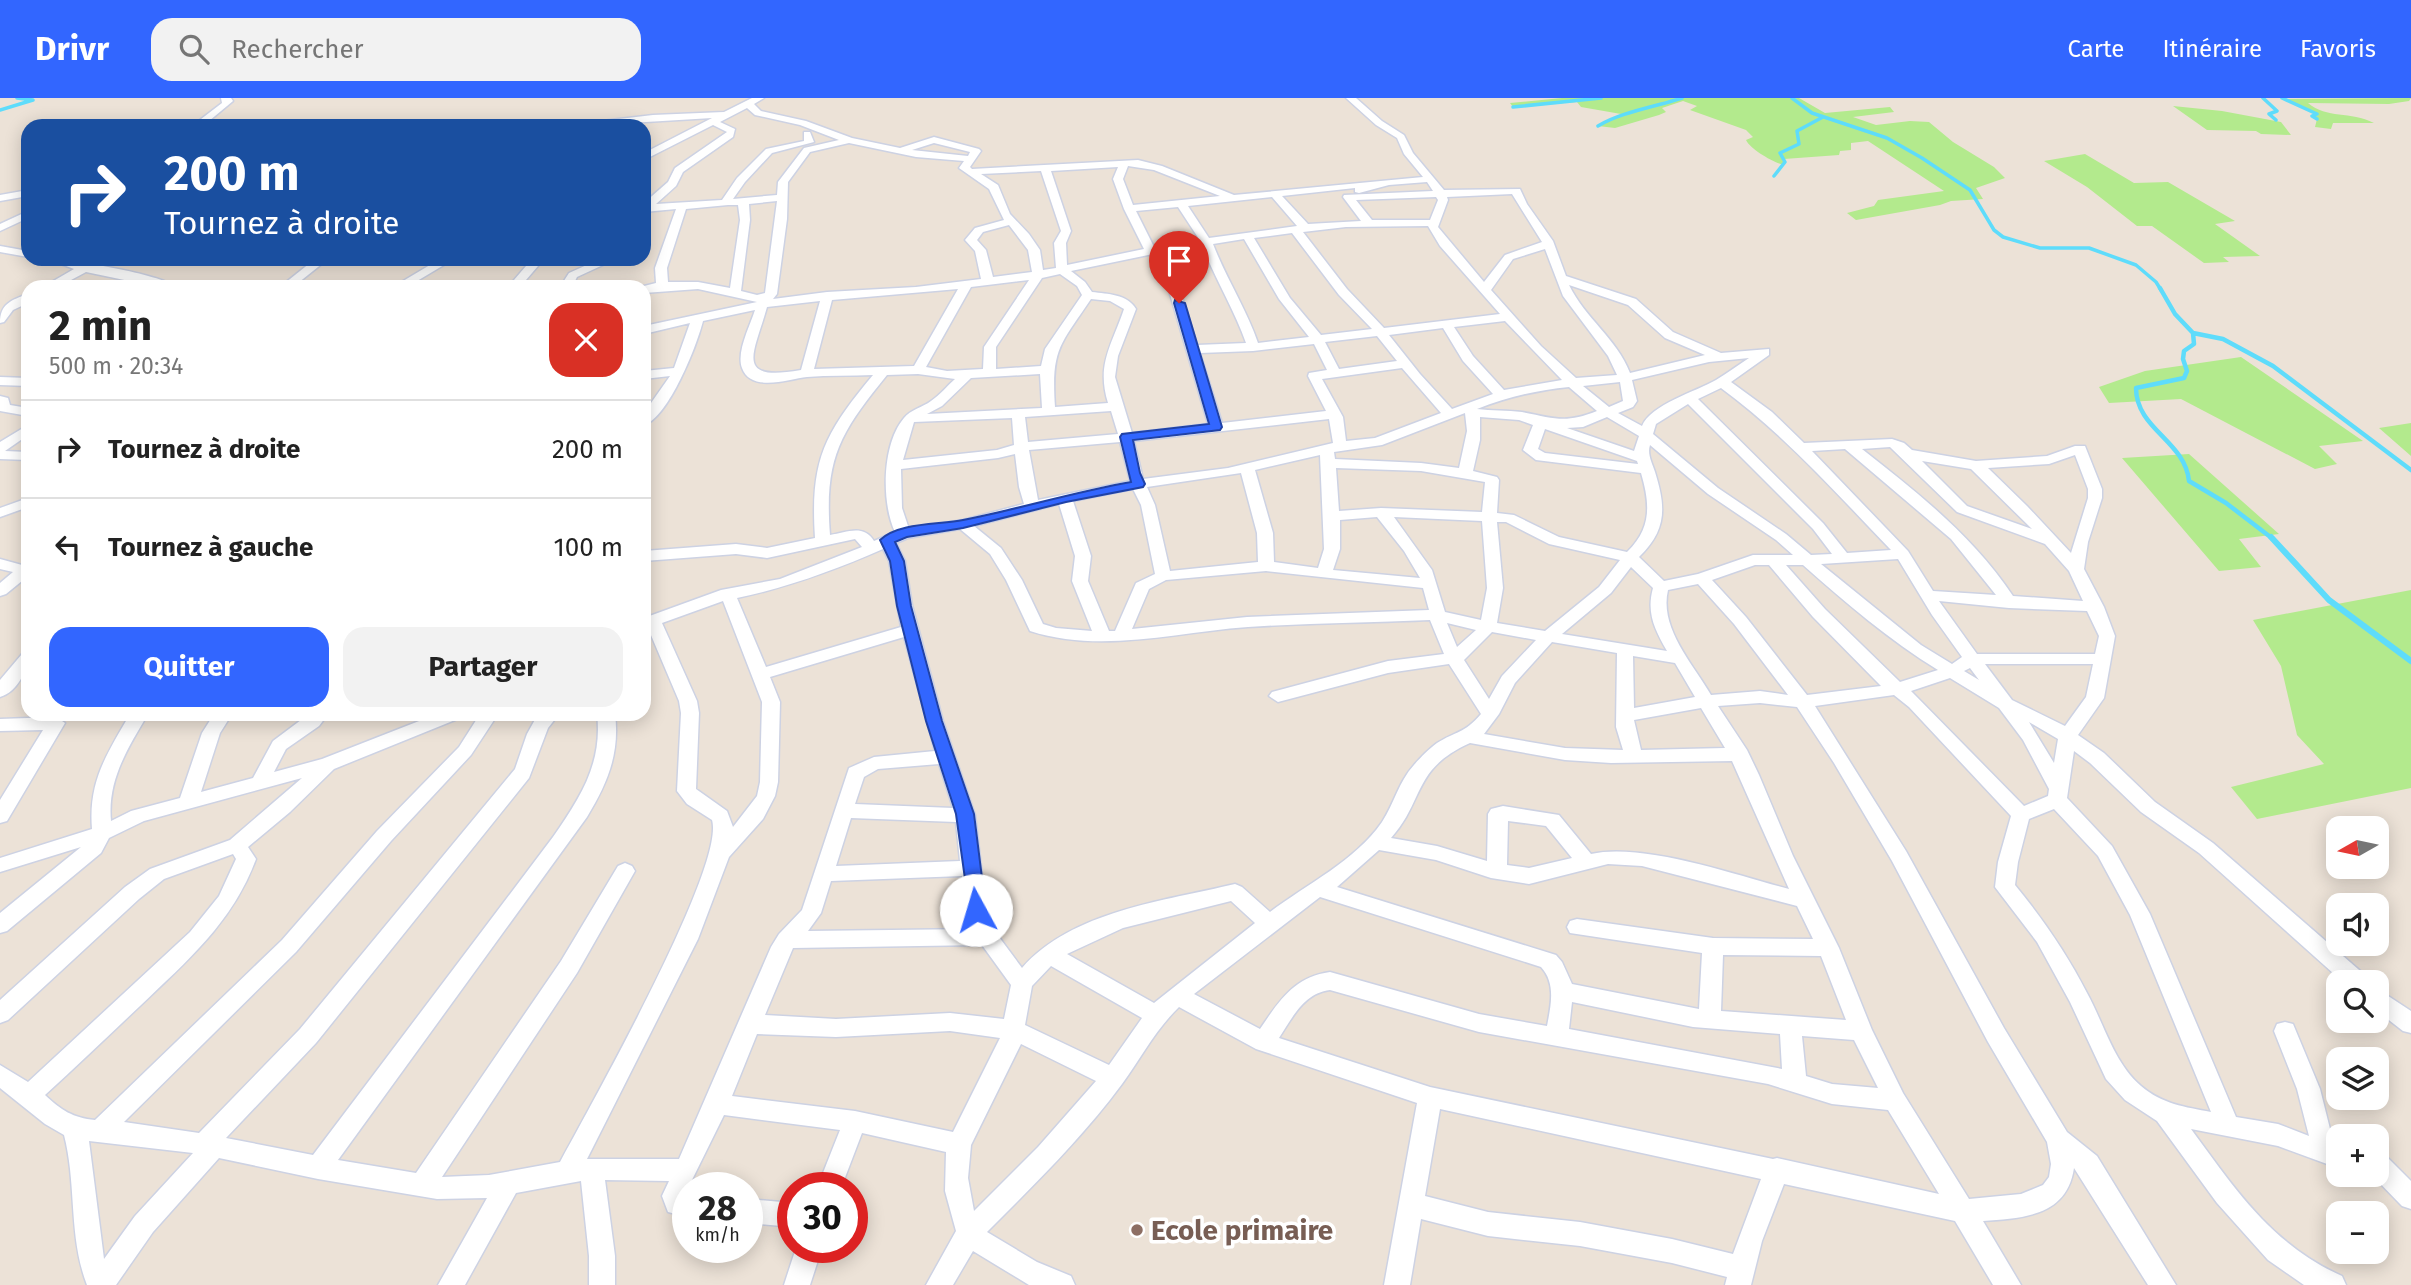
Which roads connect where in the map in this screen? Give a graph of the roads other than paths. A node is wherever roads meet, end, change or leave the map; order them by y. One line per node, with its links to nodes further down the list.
1 (226, 98): 6 (street)
2 (759, 98): 4 (street)
3 (1351, 98): 17 (street)
4 (749, 104): 5 (street); 9 (street)
5 (725, 115): 7 (street); 8 (street)
6 (206, 119)
7 (651, 121)
8 (713, 122): 11 (street); 25 (street)
9 (812, 126): 10 (street); 26 (street)
10 (849, 140): 13 (street); 22 (street)
11 (651, 153)
12 (1125, 163): 14 (street); 23 (street); 30 (street)
13 (966, 172): 14 (street); 15 (street)
14 (1046, 174): 15 (street); 49 (street)
15 (1002, 183): 32 (street)
16 (1375, 184): 17 (street); 18 (street); 20 (street)
17 (1436, 186): 20 (street); 33 (street); 39 (street)
18 (1275, 193): 23 (street); 36 (street)
19 (21, 194): 21 (street)
20 (1348, 197): 34 (street)
21 (0, 198)
22 (781, 198): 24 (street); 67 (street)
23 (1233, 198): 27 (street)
24 (743, 201): 26 (street); 63 (street)
25 (651, 203)
26 (725, 203): 28 (street)
27 (1181, 204): 30 (street); 38 (street)
28 (682, 206): 29 (street); 60 (street)
29 (651, 208)
30 (1129, 209): 41 (street)
31 (21, 218): 35 (street)
32 (1011, 221): 50 (street); 58 (street)
33 (1433, 223): 34 (street); 62 (street)
34 (1369, 224): 36 (street)
35 (0, 228)
36 (1300, 229): 37 (street); 73 (street)
37 (1247, 236): 38 (street); 74 (street)
38 (1206, 241): 41 (street); 75 (street)
39 (1548, 244): 51 (street); 62 (street)
40 (0, 249): 42 (street)
41 (1156, 250): 49 (street); 76 (street)
42 (21, 253)
43 (77, 266): 48 (street)
44 (313, 266): 54 (street)
45 (436, 266): 55 (street)
46 (532, 266): 56 (street)
47 (594, 266): 57 (street)
48 (84, 268): 52 (street); 53 (street)
49 (1062, 270): 50 (street); 64 (street)
50 (1038, 275): 58 (street); 83 (street)
51 (1560, 278): 77 (street); 88 (street)
52 (62, 280)
53 (138, 280)
54 (295, 280)
55 (411, 280)
56 (520, 280)
57 (570, 280)
58 (988, 282): 59 (street)
59 (967, 284): 65 (street); 79 (street)
60 (662, 285): 61 (street); 63 (street)
61 (651, 287)
62 (1484, 291): 68 (street)
63 (735, 294): 67 (street)
64 (1088, 295): 80 (street); 96 (street)
65 (827, 296): 67 (street); 86 (street)
66 (21, 301): 70 (street)
67 (764, 302): 69 (street); 86 (street)
68 (1507, 317): 71 (street); 92 (street)
69 (697, 318): 72 (street); 81 (street)
70 (0, 319)
71 (1447, 326): 73 (street); 93 (street)
72 (651, 328)
73 (1380, 331): 74 (street); 78 (street)
74 (1317, 338): 75 (street); 84 (street)
75 (1253, 347): 76 (street)
76 (1192, 349): 107 (street)
77 (1720, 357): 88 (street); 91 (street)
78 (1406, 364): 84 (street); 104 (street)
79 (918, 370): 82 (street); 87 (street)
80 (1047, 370): 83 (street); 100 (street)
81 (678, 371): 85 (street); 97 (street)
82 (883, 371): 86 (street); 135 (street)
83 (989, 372): 87 (street)
84 (1334, 372): 103 (street)
85 (651, 373)
86 (807, 373)
87 (968, 373): 105 (street)
88 (1626, 378): 92 (street); 101 (street)
89 (0, 381): 90 (street)
90 (21, 382)
91 (1722, 382): 94 (street); 113 (street)
92 (1573, 384): 93 (street); 101 (street)
93 (1501, 395): 98 (street)
94 (1690, 398): 109 (street); 141 (street)
95 (0, 400): 99 (street)
96 (1115, 407): 100 (street); 110 (street)
97 (651, 408)
98 (1471, 410): 104 (street); 106 (street); 123 (street)
99 (21, 411)
100 (1049, 411): 102 (street)
101 (1607, 412): 106 (street); 109 (street)
102 (1018, 414): 105 (street); 112 (street)
103 (1334, 414): 107 (street); 115 (street)
104 (1449, 414): 115 (street)
105 (910, 418): 120 (street)
106 (1541, 422): 119 (street); 119 (street)
107 (1216, 427): 110 (street)
108 (21, 434): 114 (street)
109 (1646, 434): 119 (street); 143 (street)
110 (1126, 437): 112 (street); 124 (street)
111 (1846, 443): 113 (street); 116 (street); 155 (street)
112 (1021, 446): 120 (street); 129 (street)
113 (1801, 447): 138 (street)
114 (0, 448)
115 (1332, 453): 122 (street); 123 (street); 132 (street)
116 (1908, 454): 121 (street); 137 (street)
117 (0, 455): 118 (street)
118 (21, 456)
119 (1643, 463): 140 (street)
120 (897, 465): 136 (street)
121 (1976, 465): 137 (street); 146 (street)
122 (1247, 468): 124 (street); 145 (street)
123 (1465, 473): 133 (street)
124 (1138, 484): 126 (street); 148 (street)
125 (0, 498): 127 (street)
126 (1065, 498): 129 (street); 164 (street)
127 (21, 502)
128 (21, 504): 131 (street)
129 (1032, 506): 134 (street)
130 (1381, 512): 132 (street); 133 (street); 151 (street)
131 (0, 513)
132 (1332, 516): 147 (street)
133 (1489, 516): 140 (street); 159 (street)
134 (963, 524): 136 (street); 164 (street)
135 (823, 541): 136 (street); 139 (street)
136 (887, 541): 153 (street); 161 (street)
137 (2051, 541): 146 (street)
138 (1903, 554): 141 (street); 154 (street)
139 (651, 556)
140 (1630, 557): 152 (street); 163 (street)
141 (1843, 558): 143 (street)
142 (1773, 559): 143 (street); 150 (street); 173 (street)
143 (1810, 560): 171 (street)
144 (0, 565): 149 (street)
145 (1266, 566): 147 (street); 148 (street)
146 (2076, 569): 156 (street)
147 (1324, 574): 151 (street)
148 (1163, 576): 162 (street)
149 (19, 578)
150 (1702, 578): 152 (street); 177 (street)
151 (1430, 584): 157 (street)
152 (1661, 587): 167 (street)
153 (727, 593): 158 (street); 172 (street)
154 (1927, 594): 155 (street); 168 (street)
155 (2009, 603): 156 (street)
156 (2096, 607): 169 (street)
157 (1437, 615): 159 (street); 162 (street); 166 (street)
158 (651, 622)
159 (1488, 626): 163 (street); 166 (street)
160 (651, 629): 207 (street)
161 (911, 630): 172 (street); 194 (street)
162 (1121, 635): 164 (street)
163 (1549, 636): 165 (street); 179 (street)
164 (1104, 637)
165 (1625, 649): 167 (street); 180 (street)
166 (1455, 658): 175 (street); 179 (street)
167 (1679, 658): 176 (street)
168 (1972, 659): 169 (street); 171 (street); 178 (street)
169 (2103, 659): 192 (street)
170 (21, 666): 174 (street)
171 (1951, 672): 173 (street); 178 (street)
172 (761, 674): 207 (street)
173 (1898, 689): 177 (street); 202 (street)
174 (0, 691)
175 (1278, 696)
176 (1707, 701): 177 (street); 180 (street); 193 (street)
177 (1802, 702): 252 (street)
178 (2009, 706): 192 (street); 198 (street)
179 (1490, 714): 191 (street)
180 (1625, 716): 195 (street)
181 (34, 721): 190 (street)
182 (57, 721): 203 (street)
183 (135, 721): 204 (street)
184 (219, 721): 199 (street)
185 (314, 721): 197 (street)
186 (486, 721): 250 (street)
187 (541, 721): 254 (street)
188 (608, 721): 257 (street)
189 (419, 722): 196 (street)
190 (0, 725)
191 (1468, 737): 195 (street); 205 (street)
192 (2067, 737): 198 (street); 224 (street)
193 (1740, 754): 195 (street); 215 (street)
194 (945, 757): 200 (street); 201 (street)
195 (1633, 757)
196 (328, 764): 197 (street); 206 (street)
197 (259, 784): 199 (street)
198 (2058, 795): 202 (street); 249 (street)
199 (188, 802): 204 (street)
200 (845, 811): 201 (street); 213 (street)
201 (965, 814): 210 (street)
202 (2021, 815): 247 (street)
203 (0, 816)
204 (102, 832): 209 (street); 217 (street)
205 (1375, 842): 211 (street); 214 (street)
206 (237, 845): 229 (street); 243 (street)
207 (720, 854): 261 (street)
208 (1586, 861): 211 (street); 211 (street); 215 (street)
209 (0, 865)
210 (972, 868): 213 (street); 219 (street)
211 (1497, 870)
212 (625, 871): 264 (street)
213 (822, 874): 220 (street)
214 (1317, 888): 216 (street); 226 (street)
215 (1803, 900): 222 (street)
216 (1269, 924): 223 (street); 227 (street)
217 (0, 925)
218 (1577, 927): 221 (street)
219 (989, 937): 220 (street); 225 (street)
220 (786, 940): 232 (street)
221 (1713, 946): 222 (street); 231 (street)
222 (1828, 948): 236 (street)
223 (1049, 954): 225 (street); 230 (street)
224 (2342, 970)
225 (1022, 984): 235 (street)
226 (1560, 991): 231 (street); 238 (street)
227 (1177, 995): 230 (street); 239 (street)
228 (2389, 1007): 234 (street)
229 (0, 1014)
230 (1156, 1015): 241 (street)
231 (1710, 1019): 233 (street)
232 (751, 1024): 235 (street); 246 (street)
233 (1790, 1024): 236 (street); 242 (street)
234 (2411, 1024)
235 (1014, 1030): 241 (street); 255 (street)
236 (1861, 1031): 245 (street)
237 (2285, 1031): 253 (street)
238 (1556, 1036): 239 (street); 242 (street)
239 (1264, 1042): 244 (street)
240 (0, 1074): 243 (street)
241 (1113, 1078): 269 (street)
242 (1795, 1082): 245 (street)
243 (29, 1095): 251 (street)
244 (1430, 1097): 258 (street); 267 (street)
245 (1895, 1100): 268 (street)
246 (717, 1104): 248 (street); 260 (street)
247 (2165, 1114): 249 (street); 281 (street)
248 (855, 1121): 255 (street); 262 (street)
249 (2229, 1127): 256 (street)
250 (102, 1128): 251 (street); 254 (street)
251 (74, 1129): 272 (street)
252 (2059, 1140): 268 (street); 280 (street)
253 (2326, 1142)
254 (210, 1144): 257 (street); 272 (street)
255 (959, 1144): 269 (street)
256 (2326, 1152)
257 (318, 1168): 264 (street)
258 (1777, 1169): 268 (street); 271 (street)
259 (593, 1170): 260 (street); 261 (street); 274 (street)
260 (685, 1170)
261 (568, 1172): 265 (street)
262 (835, 1172)
263 (2389, 1176): 266 (street)
264 (422, 1184): 265 (street)
265 (506, 1185): 273 (street)
266 (2411, 1198)
267 (1413, 1205): 271 (street); 278 (street)
268 (1963, 1211): 279 (street)
269 (970, 1231): 276 (street); 277 (street)
270 (804, 1263): 275 (street)
271 (1740, 1276)
272 (100, 1285)
273 (451, 1285)
274 (602, 1285)
275 (797, 1285)
276 (939, 1285)
277 (1062, 1285)
278 (1397, 1285)
279 (2008, 1285)
280 (2163, 1285)
281 (2333, 1285)

